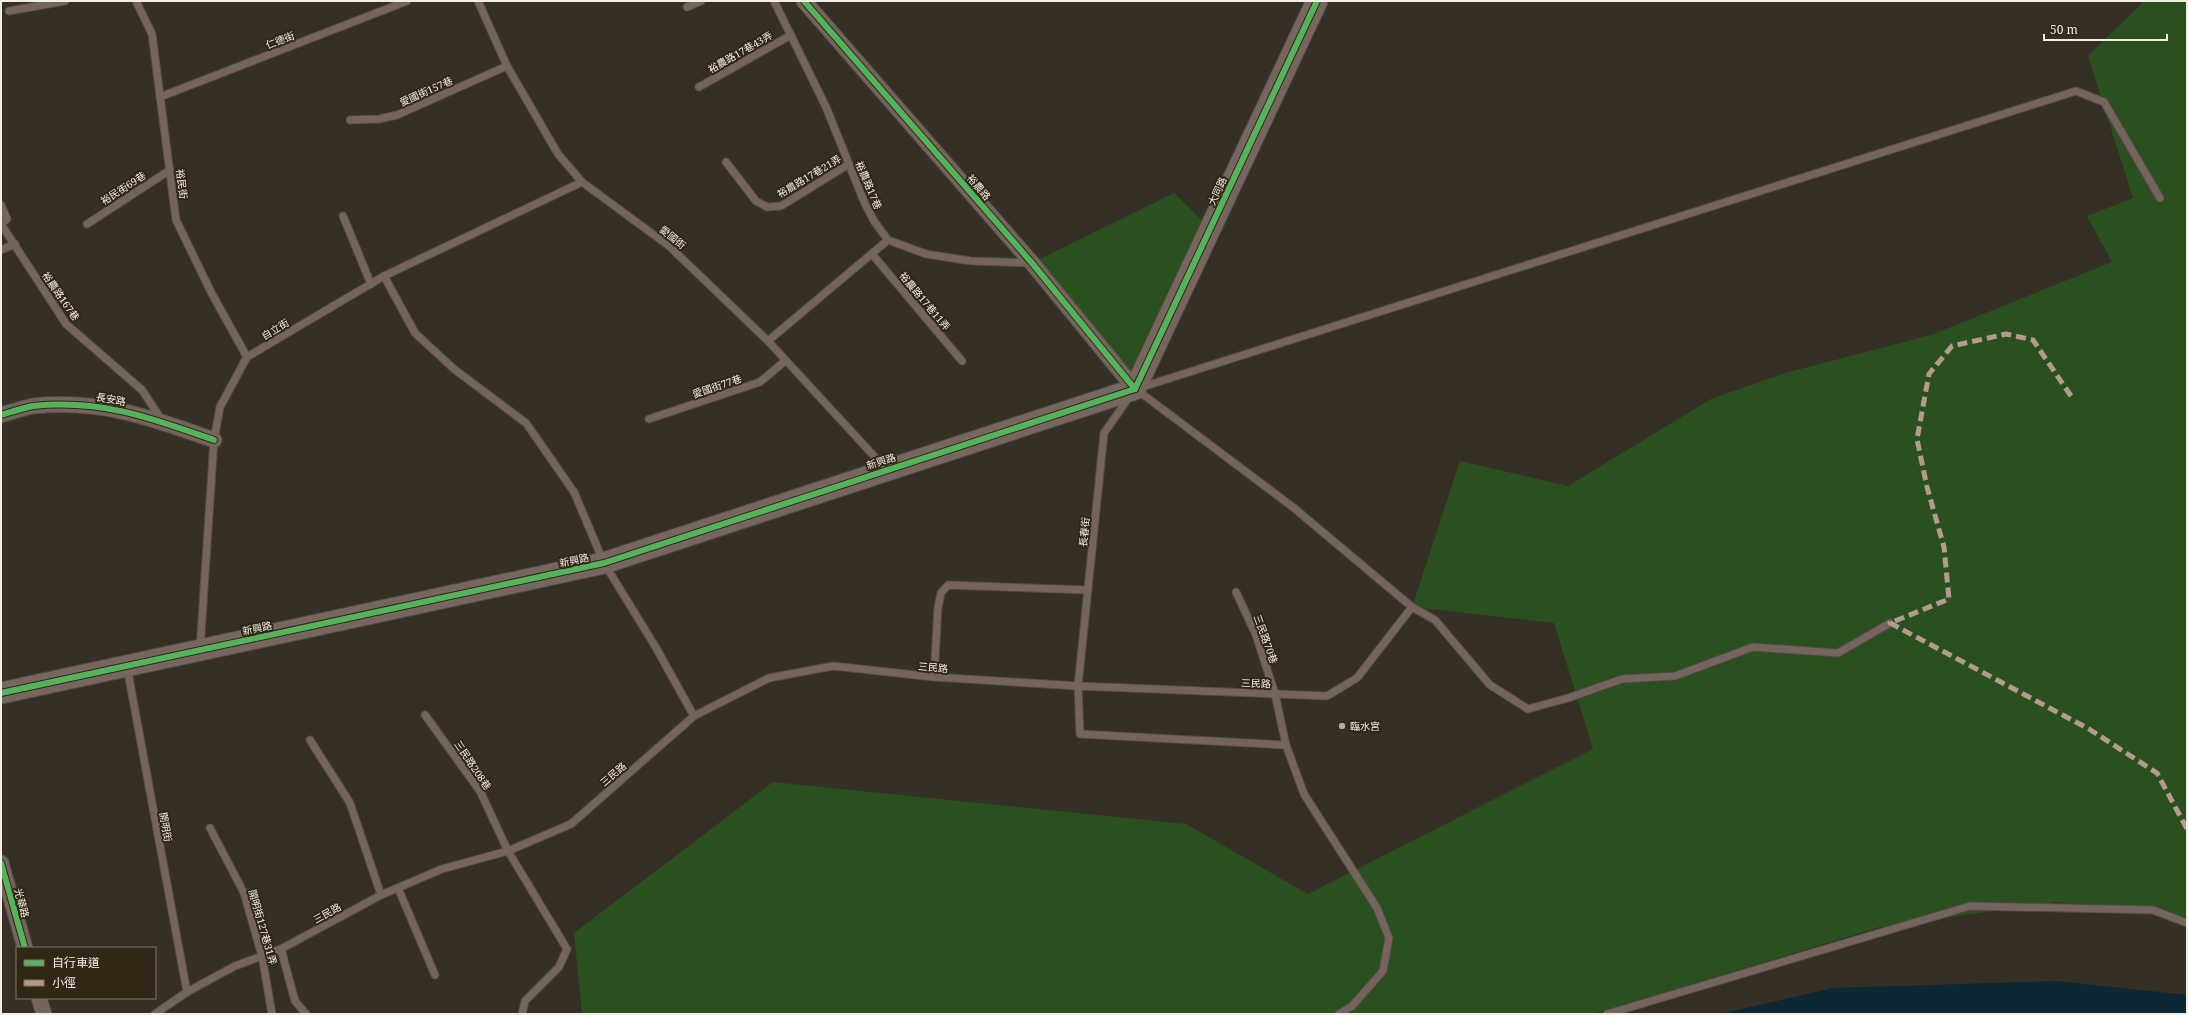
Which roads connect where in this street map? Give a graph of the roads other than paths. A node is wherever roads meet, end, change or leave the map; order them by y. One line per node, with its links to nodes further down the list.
1 (65, 1): 10 (lane)
2 (137, 1): 14 (lane, 裕民街)
3 (407, 1): 14 (lane, 仁德街)
4 (478, 1): 12 (lane, 愛國街)
5 (701, 1): 9 (lane)
6 (774, 1): 11 (lane, 裕農路17巷)
7 (804, 1): 28 (street, 裕農路)
8 (1317, 1): 35 (street, 大同路)
9 (687, 7)
10 (9, 11)
11 (790, 34): 13 (lane, 裕農路17巷43弄); 17 (lane, 裕農路17巷)
12 (507, 66): 15 (lane, 愛國街157巷); 19 (lane, 愛國街)
13 (699, 87)
14 (160, 97): 18 (lane, 裕民街)
15 (350, 120)
16 (726, 162): 17 (lane, 裕農路17巷21弄)
17 (849, 164): 24 (lane, 裕農路17巷)
18 (170, 170): 23 (lane, 裕民街69巷); 32 (lane, 裕民街)
19 (582, 182): 29 (lane, 自立街); 31 (lane, 愛國街)
20 (2160, 198): 35 (lane)
21 (1, 205): 25 (lane, 裕農路167巷)
22 (343, 216): 30 (lane)
23 (87, 224)
24 (888, 240): 27 (lane); 28 (lane)
25 (15, 244): 26 (lane); 38 (lane, 裕農路167巷)
26 (1, 250)
27 (872, 254): 31 (lane); 34 (lane, 裕農路17巷11弄)
28 (1032, 263): 35 (street, 裕農路)
29 (384, 276): 30 (lane, 自立街); 41 (lane)
30 (371, 284): 32 (lane, 自立街)
31 (768, 341): 33 (lane, 愛國街)
32 (247, 357): 39 (lane)
33 (785, 361): 37 (lane, 愛國街77巷); 40 (lane, 愛國街)
34 (962, 361)
35 (1135, 389): 40 (street, 新興路); 42 (lane, 長春街); 44 (lane)
36 (1, 415): 38 (street, 長安路)
37 (649, 419)
38 (163, 422): 39 (street, 長安路)
39 (214, 440): 46 (lane)
40 (887, 470): 41 (street, 新興路)
41 (604, 563): 46 (street, 新興路); 53 (lane)
42 (1088, 590): 48 (lane); 49 (lane, 長春街)
43 (1236, 592): 51 (lane, 三民路70巷)
44 (1412, 607): 45 (lane); 51 (lane, 三民路)
45 (1890, 623)
46 (200, 650): 47 (street, 新興路)
47 (126, 665): 50 (street, 新興路); 66 (lane, 開明街)
48 (934, 677): 49 (lane, 三民路); 53 (lane, 三民路)
49 (1078, 686): 51 (lane, 三民路); 55 (lane, 長春街)
50 (1, 693)
51 (1275, 694): 55 (lane, 三民路70巷)
52 (425, 715): 57 (lane, 三民路208巷)
53 (694, 716): 57 (lane, 三民路)
54 (310, 740): 60 (lane)
55 (1286, 745): 73 (lane, 三民路70巷)
56 (210, 828): 64 (lane, 開明街127巷31弄)
57 (508, 851): 59 (lane, 三民路); 72 (lane, 三民路208巷)
58 (1, 863): 62 (street, 光華路)
59 (398, 888): 60 (lane, 三民路); 65 (lane)
60 (381, 895): 63 (lane, 三民路)
61 (2187, 923): 74 (lane)
62 (25, 947)
63 (282, 949): 64 (lane, 三民路); 71 (lane)
64 (262, 956): 66 (lane, 三民路); 70 (lane, 開明街127巷31弄)
65 (435, 975)
66 (186, 992): 69 (lane, 三民路)
67 (39, 999): 68 (street)
68 (44, 1014)
69 (155, 1014)
70 (272, 1014)
71 (306, 1014)
72 (522, 1014)
73 (1339, 1014)
74 (1607, 1014)

